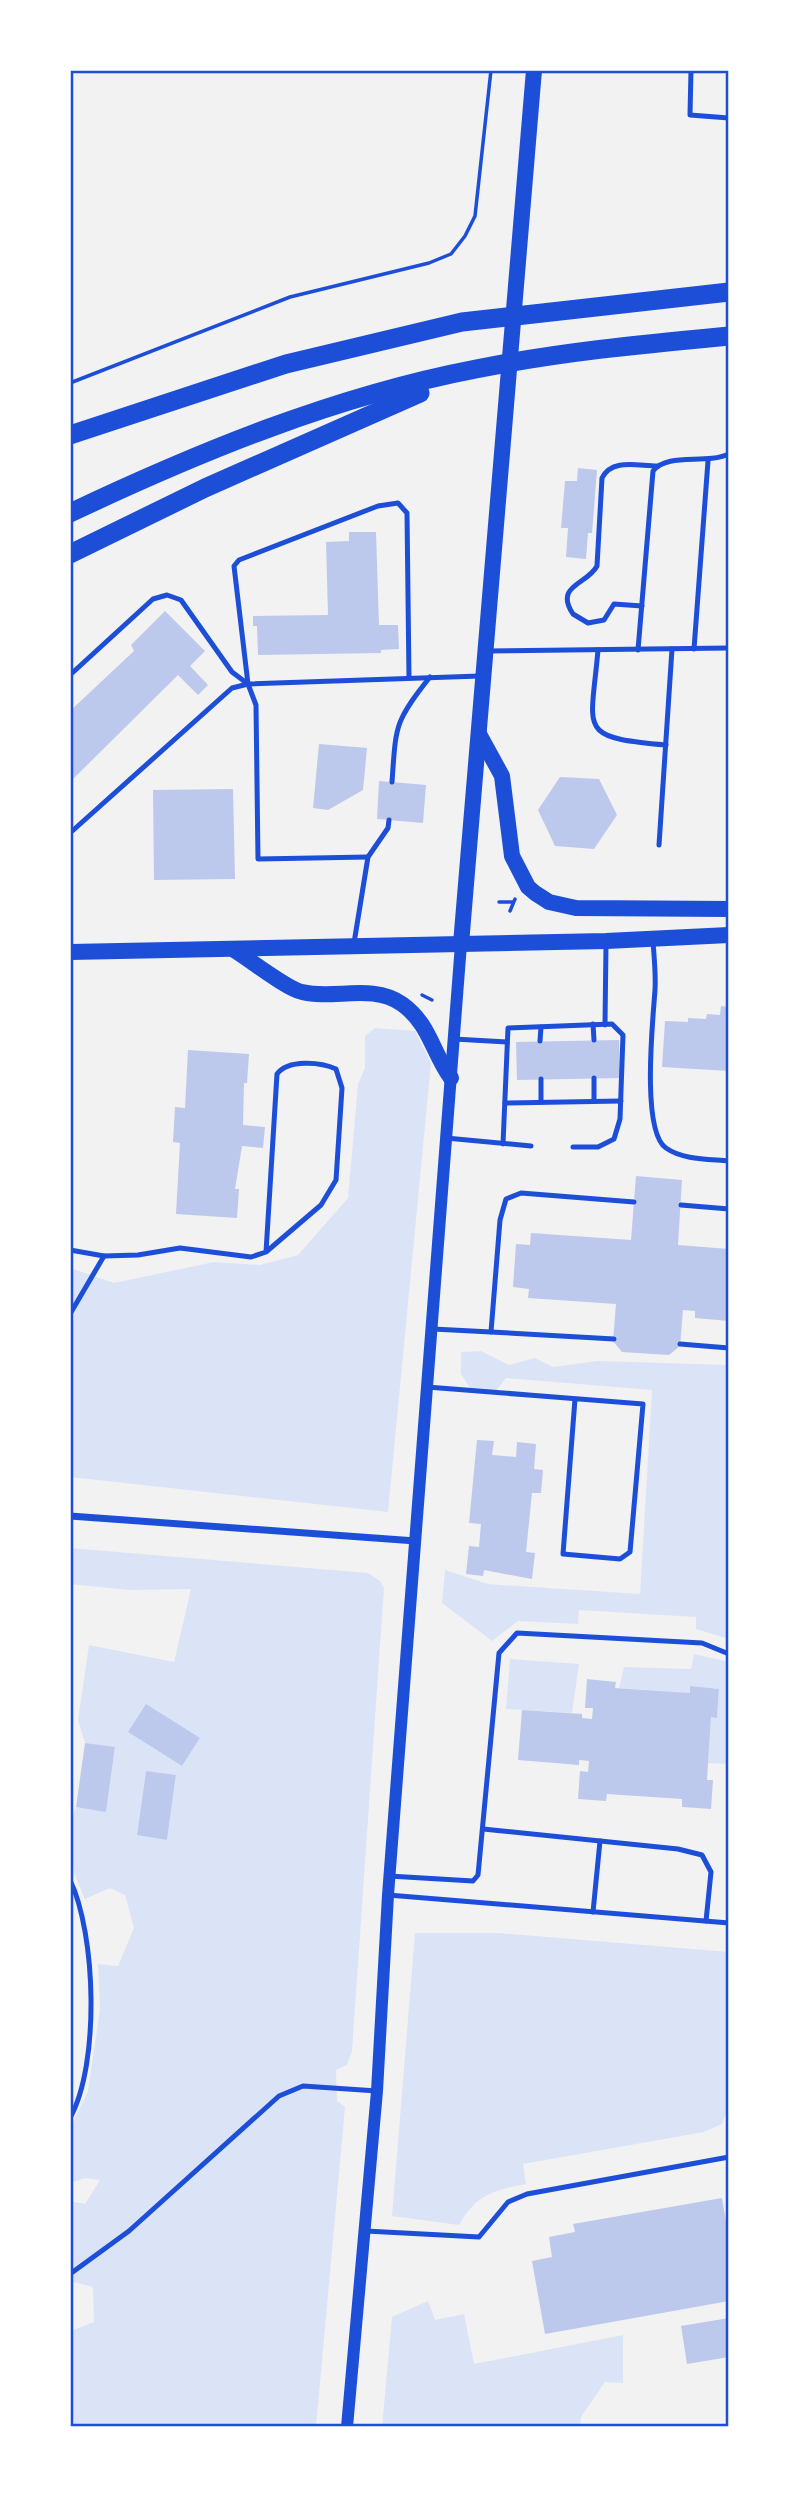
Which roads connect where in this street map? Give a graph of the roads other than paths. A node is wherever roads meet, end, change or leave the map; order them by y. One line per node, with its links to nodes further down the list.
1 (534, 70): 21 (main road)
2 (691, 70): 3 (lane)
3 (729, 118)
4 (729, 292): 7 (highway)
5 (729, 336): 6 (highway)
6 (475, 369): 13 (highway); 14 (highway)
7 (121, 419): 8 (highway); 9 (highway)
8 (70, 435)
9 (70, 444)
10 (729, 454): 11 (lane)
11 (708, 461): 12 (lane); 18 (lane)
12 (657, 466): 15 (lane); 15 (lane)
13 (70, 513)
14 (70, 554)
15 (642, 606): 20 (lane)
16 (729, 648): 18 (lane)
17 (672, 649): 18 (lane); 20 (lane); 28 (lane)
18 (694, 649)
19 (598, 650): 20 (lane); 21 (lane); 28 (lane)
20 (638, 650)
21 (486, 652): 23 (main road)
22 (70, 676): 26 (lane)
23 (483, 676): 24 (lane); 27 (main road)
24 (430, 677): 25 (lane); 29 (lane)
25 (409, 678): 26 (lane); 26 (lane)
26 (247, 684): 31 (lane); 33 (lane)
27 (479, 734): 34 (main road); 38 (main road)
28 (666, 745): 32 (lane)
29 (392, 782)
30 (389, 820): 33 (lane)
31 (70, 833)
32 (659, 845)
33 (369, 857): 39 (lane)
34 (729, 909)
35 (729, 935): 36 (main road)
36 (653, 938): 37 (main road); 60 (lane)
37 (606, 941): 38 (main road); 43 (lane)
38 (461, 944): 39 (main road); 45 (street)
39 (354, 946): 40 (main road)
40 (234, 950): 41 (main road); 50 (main road)
41 (70, 952)
42 (593, 1024): 43 (lane); 44 (lane); 46 (lane)
43 (605, 1024): 53 (lane)
44 (541, 1027): 47 (lane); 48 (lane)
45 (454, 1039): 48 (lane); 50 (street)
46 (594, 1040)
47 (540, 1041)
48 (507, 1042): 55 (lane)
49 (594, 1078): 52 (lane)
50 (451, 1079): 56 (street)
51 (541, 1079): 54 (lane)
52 (594, 1101): 53 (lane); 54 (lane)
53 (621, 1101): 59 (lane)
54 (541, 1102): 55 (lane)
55 (505, 1103): 57 (lane)
56 (446, 1138): 57 (lane); 68 (street)
57 (503, 1144): 58 (lane)
58 (531, 1146)
59 (573, 1147)
60 (729, 1161)
61 (634, 1202): 69 (lane)
62 (681, 1205): 63 (lane)
63 (729, 1209)
64 (70, 1250): 66 (lane)
65 (267, 1252): 65 (lane); 66 (lane)
66 (104, 1256): 67 (lane)
67 (70, 1314)
68 (432, 1329): 69 (lane); 73 (street)
69 (491, 1332): 70 (lane)
70 (614, 1339)
71 (680, 1343): 72 (lane)
72 (729, 1348)
73 (427, 1387): 74 (lane); 76 (street)
74 (575, 1399): 74 (lane)
75 (70, 1516): 76 (street)
76 (416, 1541): 80 (street)
77 (729, 1654): 78 (lane)
78 (482, 1829): 79 (lane); 80 (lane)
79 (600, 1841): 83 (lane); 84 (lane)
80 (389, 1876): 82 (street)
81 (70, 1880): 87 (lane)
82 (388, 1895): 83 (lane); 86 (street)
83 (593, 1912): 84 (lane)
84 (706, 1921): 85 (lane)
85 (729, 1923)
86 (377, 2091): 89 (street); 90 (lane)
87 (70, 2118)
88 (729, 2157): 89 (lane)
89 (366, 2231): 91 (street)
90 (70, 2274)
91 (347, 2427)

